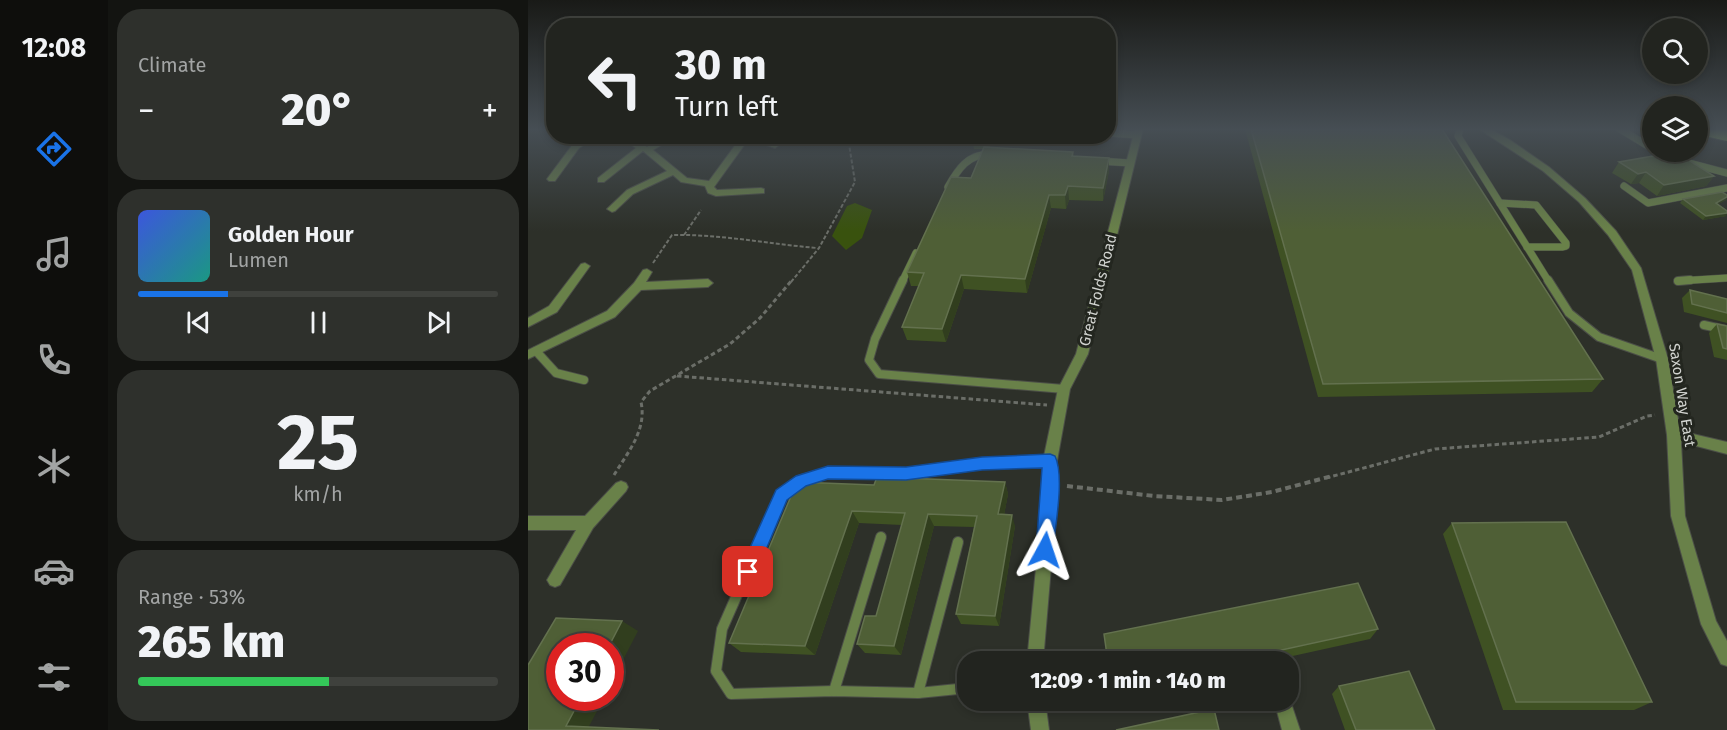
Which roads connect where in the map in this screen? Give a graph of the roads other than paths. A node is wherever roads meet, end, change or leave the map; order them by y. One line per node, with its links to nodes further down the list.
1 (564, 163): 13 (street)
2 (624, 163): 14 (street)
3 (661, 163): 11 (street)
4 (726, 163): 15 (street)
5 (963, 163): 19 (lane)
6 (1130, 163): 36 (street, Great Folds Road)
7 (1475, 163): 20 (lane)
8 (1538, 163): 34 (street, Saxon Way East)
9 (1692, 163): 10 (lane)
10 (1710, 169): 12 (lane); 17 (lane)
11 (672, 172): 15 (street); 21 (street)
12 (1727, 174)
13 (552, 179)
14 (601, 180)
15 (710, 184): 18 (street)
16 (1624, 186): 17 (lane)
17 (1727, 186)
18 (761, 191)
19 (943, 197)
20 (1500, 203): 22 (lane); 22 (lane)
21 (612, 209)
22 (1527, 247): 34 (lane)
23 (918, 249): 36 (lane)
24 (585, 266): 30 (street)
25 (647, 272): 29 (street)
26 (1727, 278): 27 (lane)
27 (1678, 281)
28 (708, 283): 29 (street)
29 (638, 286): 33 (street)
30 (528, 323)
31 (1704, 325): 32 (lane)
32 (1727, 330)
33 (532, 353): 35 (lane)
34 (1662, 359): 37 (street, Saxon Way East)
35 (584, 380)
36 (1064, 389): 39 (street, Great Folds Road)
37 (1674, 435): 38 (street); 47 (street, Saxon Way East)
38 (1727, 448)
39 (1050, 461): 46 (street, Great Folds Road); 49 (lane)
40 (621, 487): 42 (street)
41 (528, 523): 42 (street)
42 (588, 523): 45 (street)
43 (881, 537): 49 (lane)
44 (958, 542): 50 (lane)
45 (555, 580)
46 (1036, 651)
47 (1727, 658)
48 (957, 689): 50 (lane)
49 (834, 691): 50 (lane)
50 (918, 693)
51 (1037, 711): 53 (street)
52 (1286, 711): 54 (street)
53 (1040, 730)
54 (1291, 730)

